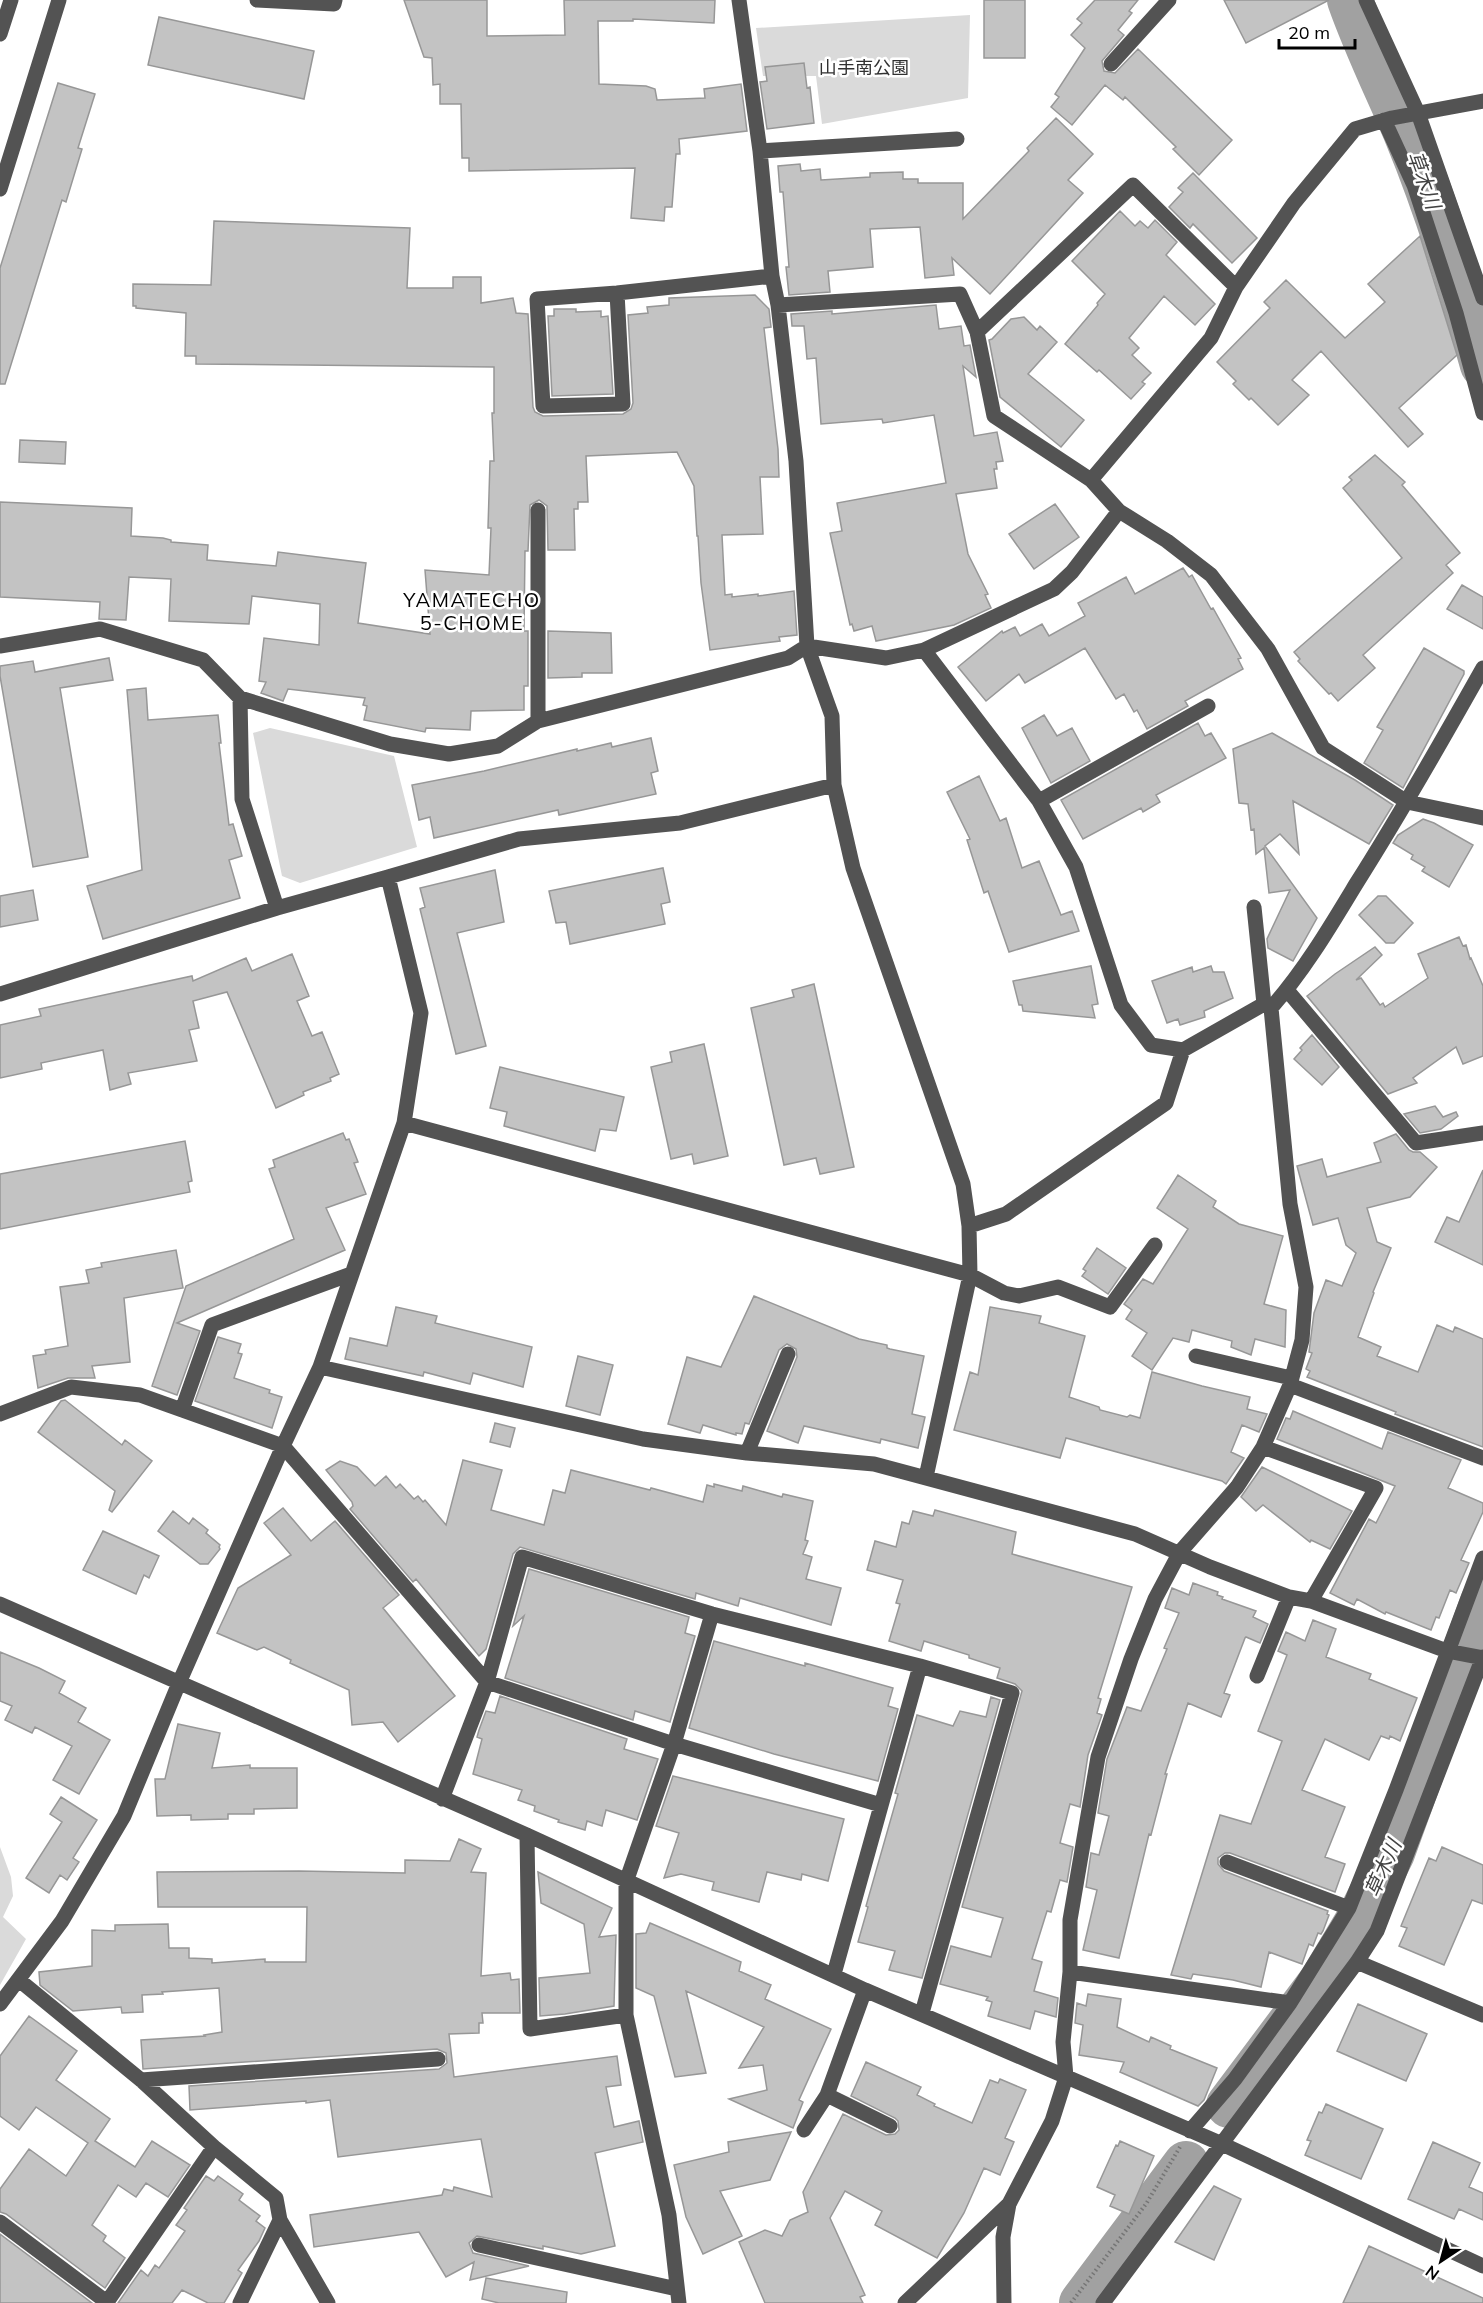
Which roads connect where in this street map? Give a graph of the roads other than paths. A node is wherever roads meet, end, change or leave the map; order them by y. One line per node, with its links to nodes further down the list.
1 (10, 0): 10 (street)
2 (54, 0): 9 (street)
3 (59, 0): 9 (street)
4 (257, 0): 5 (street)
5 (335, 0)
6 (739, 0): 16 (street)
7 (1169, 0): 11 (street)
8 (1366, 0): 13 (street)
9 (53, 19): 17 (street)
10 (0, 34)
11 (1111, 64)
12 (1483, 102): 13 (street)
13 (1413, 114): 14 (street); 21 (street)
14 (1388, 119): 19 (street); 24 (street)
15 (957, 139): 16 (street)
16 (760, 151): 18 (street)
17 (0, 189)
18 (772, 276): 20 (street); 22 (street)
19 (1236, 286): 23 (street); 25 (street)
20 (617, 293): 20 (street)
21 (1483, 298)
22 (778, 305): 23 (street); 29 (street)
23 (976, 332): 25 (street)
24 (1483, 413)
25 (1091, 480): 27 (street)
26 (538, 510): 34 (street)
27 (1119, 511): 30 (street); 37 (street)
28 (0, 646): 32 (street)
29 (807, 646): 30 (street); 34 (street); 35 (street)
30 (924, 650): 36 (street)
31 (1483, 668): 37 (street)
32 (240, 698): 34 (street); 41 (street)
33 (1208, 706): 36 (street)
34 (538, 721)
35 (834, 785): 39 (street); 48 (street)
36 (1040, 801): 45 (street)
37 (1407, 802): 38 (street); 42 (street)
38 (1483, 818)
39 (388, 877): 41 (street); 46 (street)
40 (1254, 907): 44 (street)
41 (278, 908): 43 (street)
42 (1287, 990): 44 (street); 47 (street)
43 (0, 994)
44 (1267, 1006): 45 (street); 55 (street)
45 (1183, 1050): 48 (street)
46 (404, 1123): 50 (street); 51 (street)
47 (1483, 1133)
48 (969, 1226): 51 (street)
49 (1155, 1245): 51 (street)
50 (351, 1274): 54 (street); 56 (street)
51 (970, 1275): 62 (street)
52 (788, 1354): 60 (street)
53 (1196, 1356): 55 (street)
54 (320, 1367): 58 (street); 60 (street)
55 (1291, 1382): 59 (street); 61 (street)
56 (182, 1410): 57 (street); 58 (street)
57 (0, 1414)
58 (283, 1446): 73 (street); 74 (street)
59 (1263, 1447): 63 (street); 66 (street)
60 (747, 1453): 62 (street)
61 (1483, 1458)
62 (926, 1477): 63 (street)
63 (1180, 1552): 65 (street); 83 (street)
64 (1483, 1558): 69 (street)
65 (1289, 1597): 66 (street); 72 (street)
66 (1311, 1602): 69 (street)
67 (0, 1604): 74 (street)
68 (712, 1614): 71 (street); 73 (street); 75 (street)
69 (1451, 1652): 70 (street); 81 (street)
70 (1480, 1658): 82 (street)
71 (920, 1666): 77 (street); 89 (street)
72 (1257, 1676)
73 (487, 1682): 75 (street); 76 (street)
74 (179, 1683): 76 (street); 85 (street)
75 (674, 1744): 77 (street); 80 (street)
76 (442, 1799): 78 (street)
77 (880, 1805): 84 (street)
78 (527, 1835): 80 (street); 90 (street)
79 (1227, 1862): 81 (street)
80 (626, 1882): 84 (street); 90 (street)
81 (1349, 1908): 87 (street)
82 (1357, 1962): 91 (street); 99 (street)
83 (1070, 1972): 87 (street); 93 (street)
84 (834, 1974): 86 (street)
85 (19, 1980): 88 (street); 94 (street)
86 (865, 1990): 89 (street); 95 (street)
87 (1290, 2003): 98 (street)
88 (0, 2004)
89 (922, 2013): 93 (street)
90 (626, 2015): 106 (street)
91 (1483, 2015)
92 (438, 2059): 94 (street)
93 (1066, 2077): 98 (street); 101 (street)
94 (141, 2080): 100 (street)
95 (827, 2095): 96 (street); 97 (street)
96 (890, 2127)
97 (804, 2130)
98 (1190, 2131): 99 (street)
99 (1222, 2144): 105 (street); 112 (street)
100 (214, 2146): 102 (street); 107 (street)
101 (1009, 2204): 110 (street); 111 (street)
102 (280, 2220): 108 (street); 109 (street)
103 (0, 2222): 107 (street)
104 (479, 2245): 106 (street)
105 (1483, 2266)
106 (678, 2296)
107 (108, 2303)
108 (240, 2303)
109 (328, 2303)
110 (905, 2303)
111 (1004, 2303)
112 (1103, 2303)

